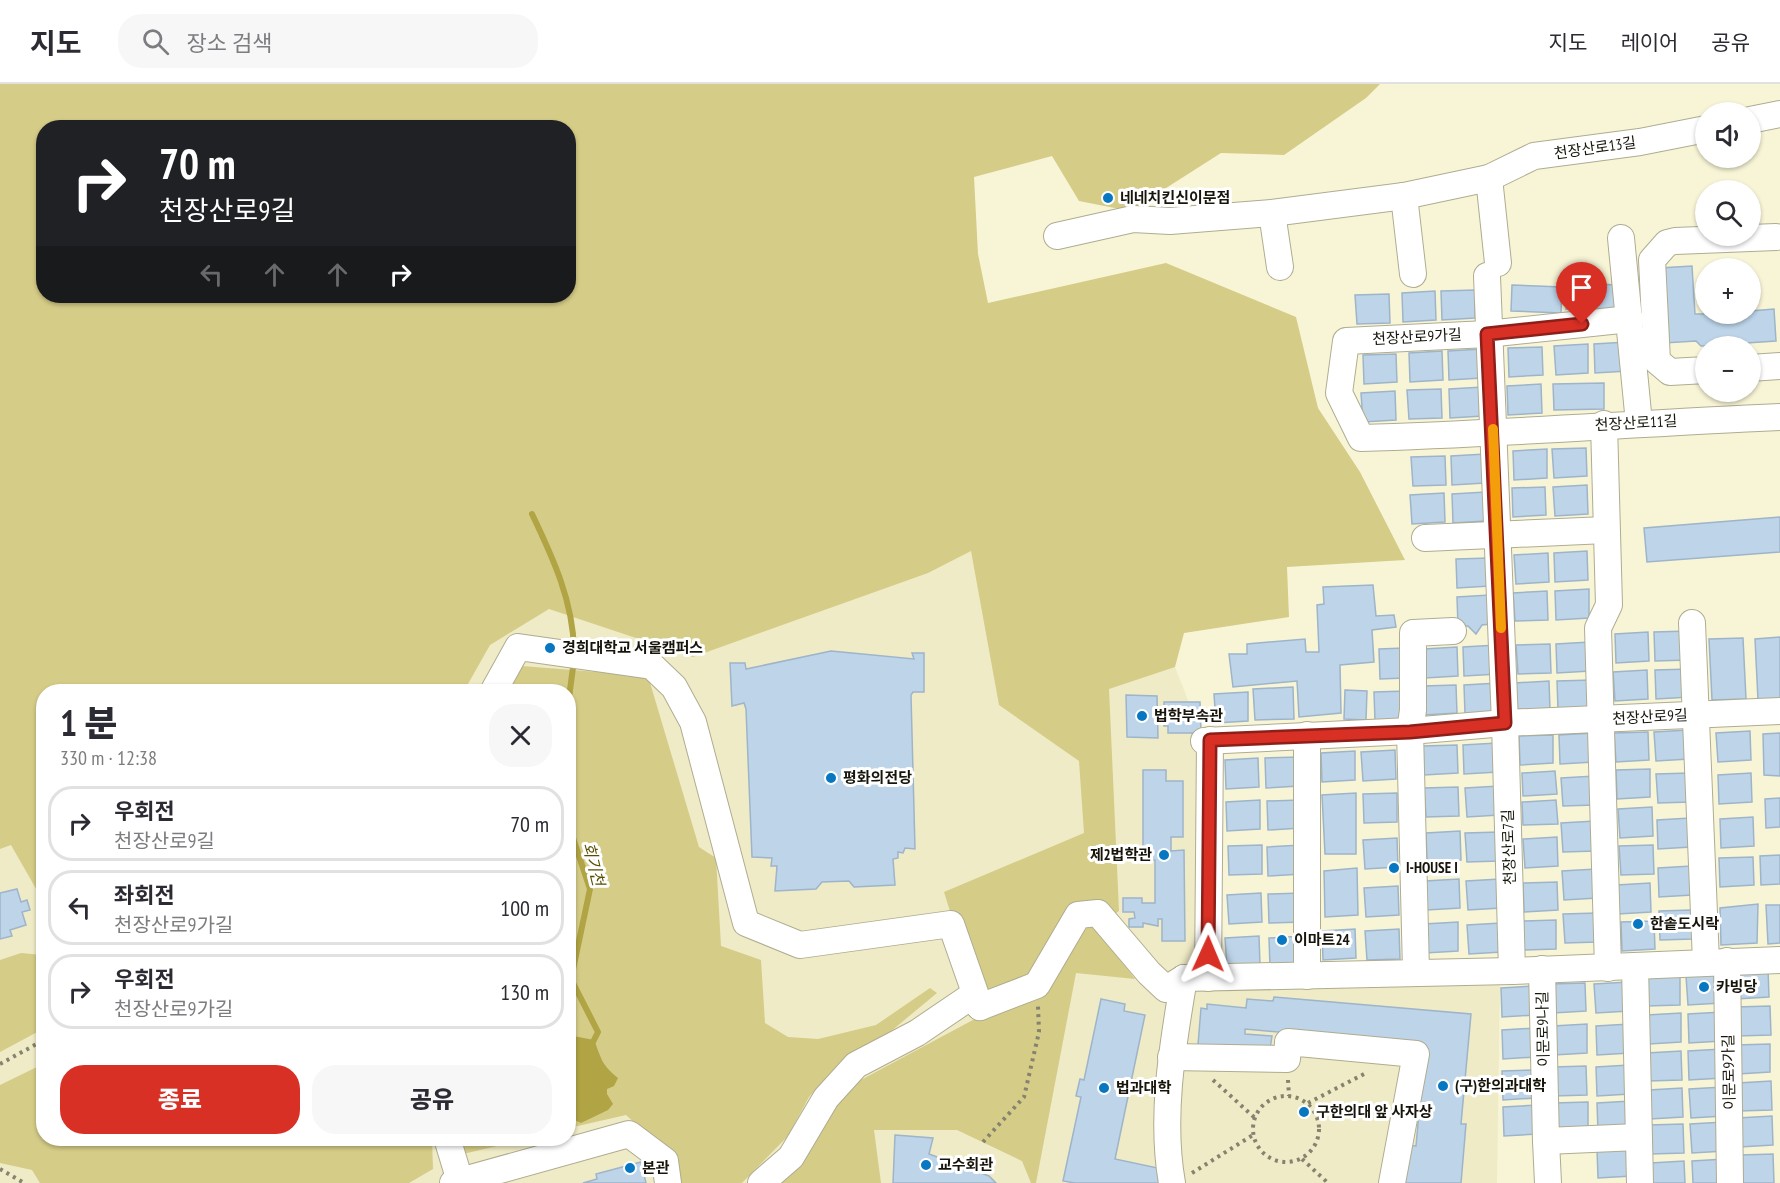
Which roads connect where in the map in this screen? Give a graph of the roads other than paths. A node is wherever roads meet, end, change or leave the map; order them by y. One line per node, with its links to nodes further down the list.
1 (1780, 114): 2 (street)
2 (1761, 118)
3 (1695, 131): 4 (street, 천장산로13길)
4 (1489, 178): 5 (street, 천장산로13길); 13 (street)
5 (1404, 196): 6 (street, 천장산로13길); 11 (street)
6 (1272, 213): 8 (street, 천장산로13길); 10 (street)
7 (1779, 235): 16 (street)
8 (1056, 236)
9 (1621, 238): 12 (street)
10 (1280, 267)
11 (1413, 274)
12 (1630, 319): 13 (street, 천장산로9가길); 18 (street)
13 (1487, 334): 20 (street); 20 (street, 천장산로9가길)
14 (1780, 366): 15 (street)
15 (1761, 367)
16 (1695, 371)
17 (1780, 417): 18 (street, 천장산로11길)
18 (1639, 423): 19 (street, 천장산로11길)
19 (1604, 424): 20 (street, 천장산로11길); 21 (street)
20 (1493, 434): 22 (street)
21 (1606, 530): 22 (street); 29 (street, 천장산로9길)
22 (1497, 535): 23 (street); 30 (street)
23 (1425, 538)
24 (1692, 623): 28 (street, 천장산로9길)
25 (1453, 631): 31 (street)
26 (497, 684): 42 (street)
27 (1780, 711): 28 (street, 천장산로9길)
28 (1698, 714): 29 (street, 천장산로9길); 34 (street)
29 (1602, 720): 30 (street, 천장산로9길); 36 (street)
30 (1505, 723): 31 (street, 천장산로9길); 39 (street, 천장산로7길)
31 (1410, 732): 32 (street, 천장산로9길); 38 (street)
32 (1307, 735): 40 (street); 41 (street, 천장산로9길)
33 (1780, 960): 34 (street)
34 (1717, 962): 35 (street); 54 (street, 이문로9가길)
35 (1635, 966): 36 (street); 44 (street)
36 (1608, 968): 37 (street)
37 (1542, 969): 39 (street); 45 (street, 이문로9나길)
38 (1416, 971): 39 (street); 40 (street)
39 (1512, 971)
40 (1307, 976): 41 (street)
41 (1196, 978): 42 (street); 43 (street)
42 (980, 1007): 50 (street)
43 (1179, 1057): 47 (street); 51 (street)
44 (1638, 1137): 45 (street); 53 (street)
45 (1546, 1142): 52 (street, 이문로9나길)
46 (449, 1146): 48 (street)
47 (1179, 1180)
48 (456, 1182): 49 (street)
49 (668, 1183)
50 (762, 1183)
51 (1392, 1183)
52 (1548, 1183)
53 (1640, 1183)
54 (1730, 1183)

